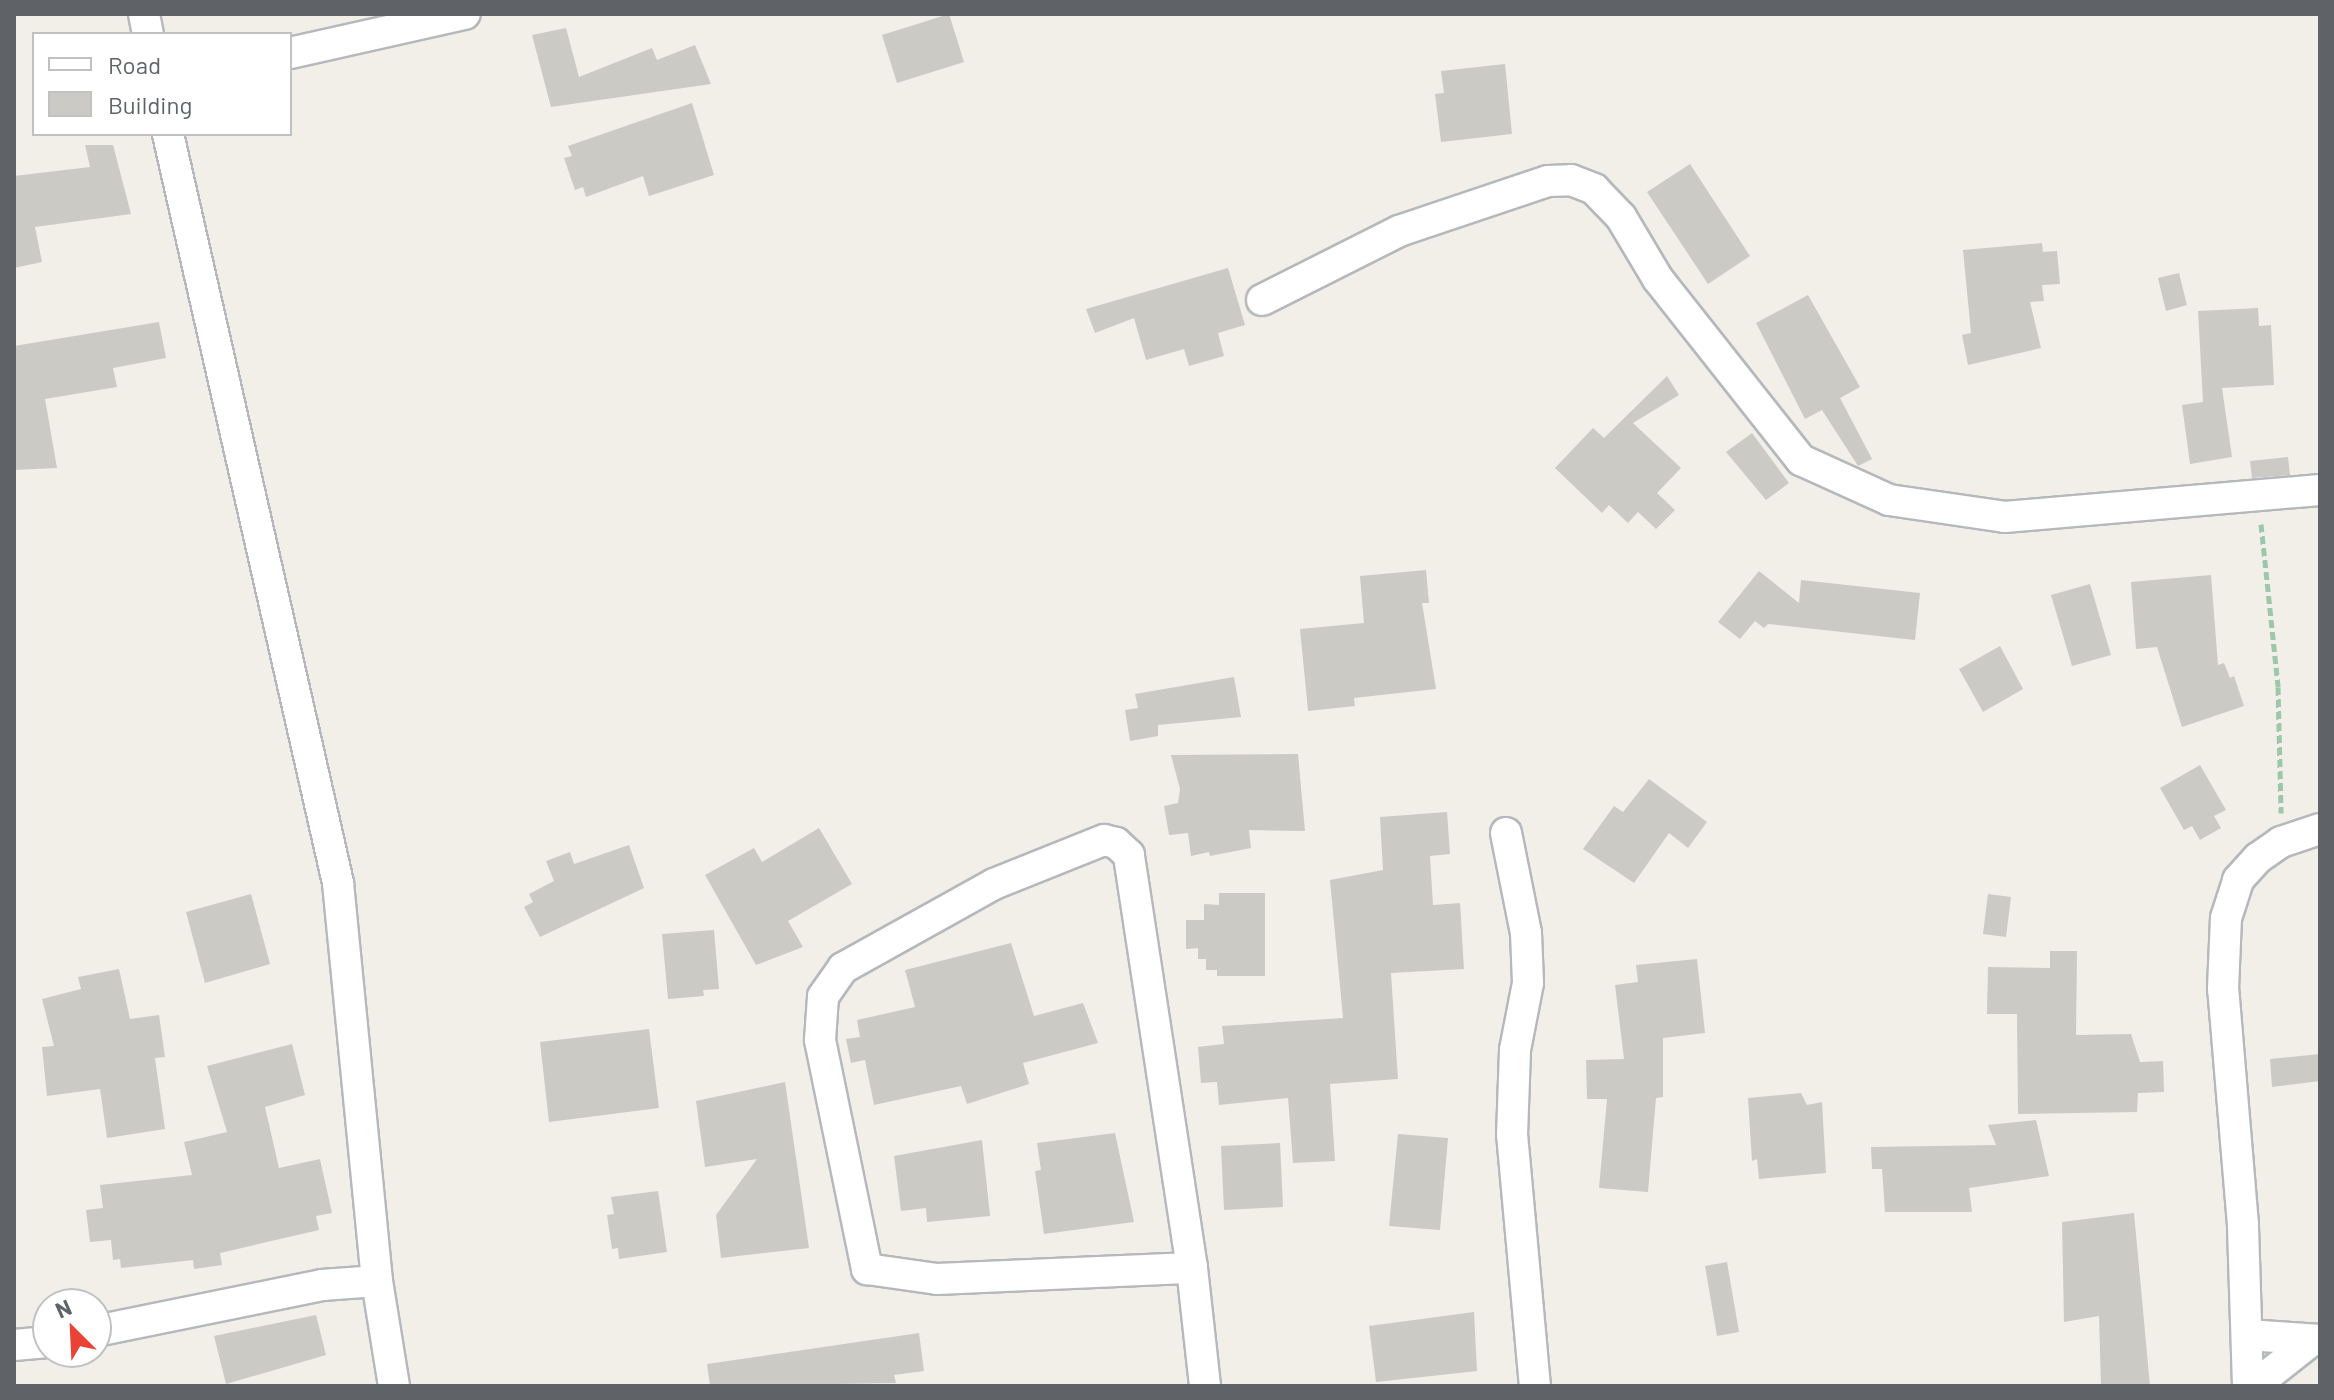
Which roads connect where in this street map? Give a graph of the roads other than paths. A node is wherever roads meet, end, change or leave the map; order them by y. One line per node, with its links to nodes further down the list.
1 (465, 14): 2 (street)
2 (292, 53)
3 (168, 136): 9 (street)
4 (1262, 300): 5 (street)
5 (2320, 490)
6 (2320, 829): 11 (street)
7 (1506, 833): 15 (street)
8 (1192, 1268): 8 (street); 14 (street)
9 (377, 1281): 10 (street); 13 (street)
10 (112, 1328)
11 (2248, 1335): 12 (street); 16 (street)
12 (2315, 1340): 17 (street)
13 (394, 1386)
14 (1205, 1386)
15 (1535, 1386)
16 (2248, 1386)
17 (2254, 1386)

